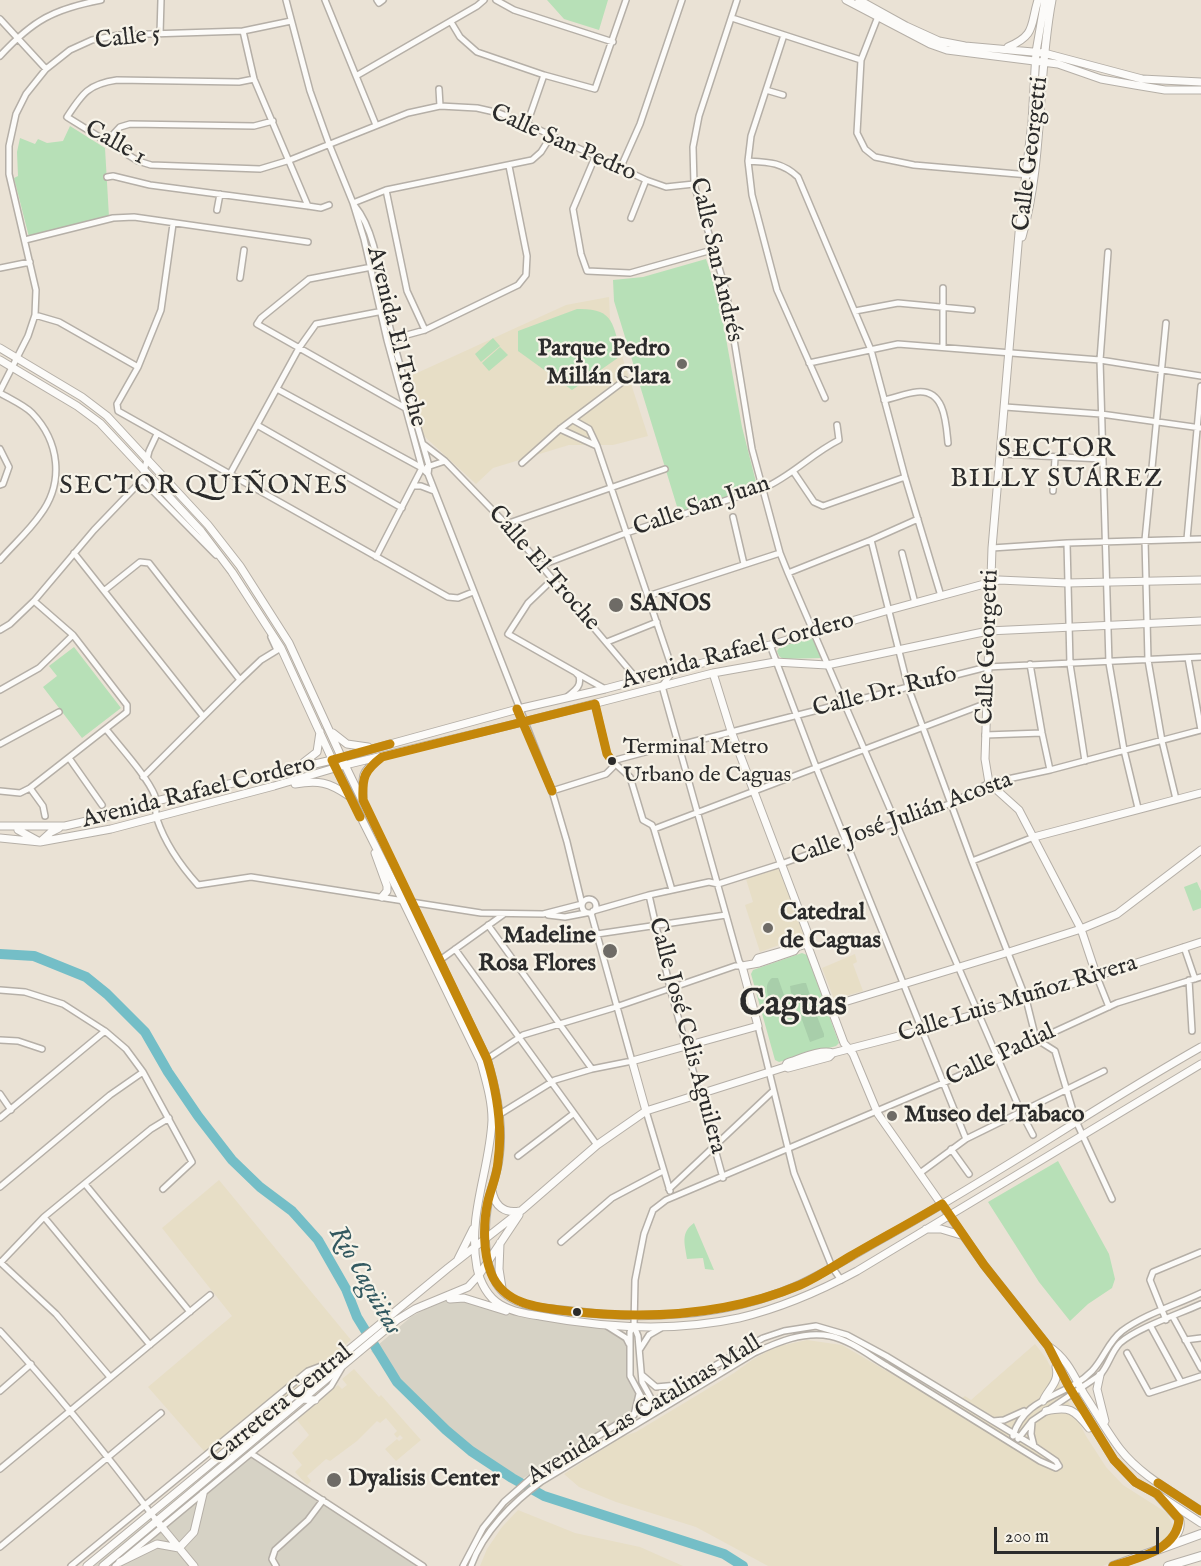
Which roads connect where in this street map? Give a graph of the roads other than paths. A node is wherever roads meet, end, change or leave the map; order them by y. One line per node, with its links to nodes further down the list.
1 (101, 0): 25 (street)
2 (161, 0): 23 (street)
3 (286, 0): 20 (street, Avenida El Troche)
4 (325, 0): 35 (street)
5 (376, 0): 6 (street)
6 (383, 0)
7 (484, 0): 21 (street)
8 (496, 0): 26 (street)
9 (626, 0): 26 (street)
10 (682, 0): 54 (street)
11 (738, 0): 18 (street, Calle San Andrés)
12 (846, 0): 17 (main road)
13 (859, 0): 17 (main road)
14 (1038, 0): 27 (main road)
15 (1045, 0): 28 (main road, Calle Georgetti)
16 (1052, 0): 29 (main road, Calle Georgetti)
17 (878, 14): 27 (main road); 31 (street); 32 (main road)
18 (732, 18): 24 (street); 60 (street, Calle San Andrés)
19 (0, 19): 25 (street)
20 (291, 21): 22 (street, Calle 5); 49 (street, Avenida El Troche)
21 (451, 22): 34 (street); 35 (street)
22 (243, 31): 23 (street, Calle 5); 36 (street)
23 (160, 34): 33 (street, Calle 5)
24 (784, 35): 31 (street); 41 (street)
25 (17, 37): 30 (street); 33 (street)
26 (613, 42): 34 (street)
27 (1006, 49): 28 (main road)
28 (1036, 52): 29 (main road); 32 (main road, Calle Georgetti)
29 (1044, 53): 32 (main road, Calle Georgetti); 38 (main road)
30 (0, 56)
31 (861, 60): 57 (street)
32 (1040, 61): 37 (main road); 57 (main road, Calle Georgetti)
33 (46, 69): 55 (street, Calle 5)
34 (544, 75): 45 (street)
35 (356, 76): 46 (street)
36 (254, 79): 44 (street); 48 (street, Calle 1)
37 (1119, 82): 38 (main road); 39 (main road)
38 (1179, 82): 39 (main road)
39 (1201, 86)
40 (439, 89): 43 (street)
41 (766, 90): 42 (street); 52 (street)
42 (783, 95)
43 (440, 106): 45 (street, Calle San Pedro); 46 (street, Calle San Pedro)
44 (273, 121): 48 (street); 51 (street)
45 (527, 124): 47 (street, Calle San Pedro)
46 (375, 125): 49 (street, Calle San Pedro)
47 (551, 136): 50 (street, Calle San Pedro); 53 (street)
48 (107, 141): 51 (street, Calle 1)
49 (328, 144): 51 (street, Calle 1); 63 (street, Avenida El Troche)
50 (595, 157): 54 (street, Calle San Pedro); 72 (street)
51 (290, 160): 65 (street)
52 (748, 161): 82 (street); 95 (street)
53 (509, 166): 61 (street); 85 (street)
54 (620, 169): 59 (street, Calle San Pedro)
55 (9, 174): 56 (street); 69 (street, Calle 5)
56 (0, 175)
57 (1030, 175): 91 (main road, Calle Georgetti)
58 (107, 177): 62 (street)
59 (646, 180): 60 (street, Calle San Pedro); 67 (street)
60 (694, 183): 72 (street, Calle San Andrés)
61 (386, 190): 63 (street); 85 (street)
62 (220, 194): 65 (street); 66 (street)
63 (353, 203): 75 (street, Avenida El Troche)
64 (329, 205): 65 (street)
65 (308, 206)
66 (217, 210)
67 (631, 218)
68 (173, 224): 69 (street); 70 (street); 97 (street)
69 (25, 240): 74 (street, Calle 5)
70 (308, 242)
71 (244, 250): 77 (street)
72 (712, 250): 139 (street, Calle San Andrés)
73 (1108, 252): 94 (street)
74 (30, 262): 76 (street); 83 (street, Calle 5)
75 (374, 267): 81 (street, Avenida El Troche); 89 (street)
76 (0, 268)
77 (240, 278)
78 (943, 288): 79 (street)
79 (943, 308): 80 (street); 82 (street); 87 (street)
80 (972, 310)
81 (383, 311): 86 (street, Avenida El Troche); 89 (street)
82 (855, 311): 90 (street)
83 (35, 315): 92 (street); 97 (street)
84 (1166, 323): 98 (street)
85 (425, 330): 86 (street)
86 (390, 339): 107 (street, Avenida El Troche); 108 (street, Avenida El Troche)
87 (943, 347): 90 (street); 91 (street)
88 (0, 348): 92 (main road)
89 (299, 348): 102 (street); 107 (street)
90 (871, 350): 95 (street); 105 (street)
91 (1010, 353): 94 (street); 106 (main road, Calle Georgetti)
92 (16, 358): 96 (street); 124 (main road)
93 (0, 360): 96 (main road)
94 (1100, 360): 98 (street); 109 (street)
95 (809, 363): 104 (street)
96 (12, 367): 103 (street); 131 (main road)
97 (138, 367): 116 (street)
98 (1162, 370): 99 (street); 111 (street)
99 (1201, 376)
100 (625, 380): 110 (street)
101 (1201, 386): 114 (street)
102 (278, 389): 112 (street); 127 (street)
103 (0, 392): 158 (street)
104 (825, 398)
105 (884, 400): 117 (street); 134 (street)
106 (1005, 407): 109 (street); 121 (main road, Calle Georgetti)
107 (406, 408): 108 (street); 122 (street, Avenida El Troche)
108 (414, 413): 118 (street, Avenida El Troche)
109 (1101, 414): 111 (street); 126 (street)
110 (573, 420): 115 (street); 119 (street)
111 (1156, 422): 114 (street); 150 (street)
112 (257, 424): 133 (street); 142 (street)
113 (837, 425): 132 (street, Calle San Juan)
114 (1199, 427): 147 (street)
115 (560, 429): 119 (street); 128 (street)
116 (157, 434): 124 (street); 133 (street)
117 (948, 443)
118 (423, 444): 125 (street, Calle El Troche); 129 (street, Avenida El Troche)
119 (597, 446): 138 (street)
120 (0, 449): 136 (street)
121 (1001, 454): 123 (street); 153 (main road, Calle Georgetti)
122 (419, 455): 127 (street); 129 (street, Avenida El Troche)
123 (1055, 458): 126 (street); 141 (street)
124 (147, 459): 131 (street); 204 (main road)
125 (443, 459): 129 (street); 145 (street, Calle El Troche)
126 (1102, 459): 151 (street)
127 (409, 461): 129 (street)
128 (522, 463)
129 (423, 465): 137 (street); 140 (street, Avenida El Troche)
130 (665, 469): 138 (street)
131 (144, 470): 135 (street); 186 (main road)
132 (793, 471): 134 (street); 139 (street, Calle San Juan)
133 (230, 474): 157 (street)
134 (905, 477): 144 (street)
135 (142, 480): 154 (street); 186 (street)
136 (0, 485)
137 (413, 486): 140 (street); 142 (street)
138 (612, 487): 145 (street); 146 (street)
139 (764, 488): 146 (street, Calle San Juan); 155 (street, Calle San Andrés)
140 (434, 491): 169 (street, Avenida El Troche)
141 (1053, 492)
142 (402, 508): 157 (street)
143 (733, 518): 159 (street)
144 (918, 519): 149 (street); 171 (street)
145 (506, 525): 160 (street, Calle El Troche)
146 (626, 533): 160 (street, Calle San Juan); 170 (street)
147 (1187, 539): 148 (street); 150 (street)
148 (1201, 539)
149 (871, 540): 161 (street); 174 (street)
150 (1145, 540): 151 (street); 165 (street)
151 (1105, 542): 152 (street); 167 (street)
152 (1067, 543): 153 (street); 166 (street)
153 (992, 548): 164 (main road, Calle Georgetti)
154 (75, 553): 168 (street); 172 (street)
155 (780, 553): 159 (street); 161 (street, Calle San Andrés)
156 (902, 553): 173 (street)
157 (376, 557): 169 (street)
158 (0, 560)
159 (744, 564): 170 (street)
160 (542, 565): 162 (street, Calle El Troche)
161 (788, 573): 182 (street, Calle San Andrés)
162 (553, 579): 184 (street, Calle El Troche); 197 (street)
163 (1201, 580): 165 (main road, Avenida Rafael Cordero)
164 (990, 582): 166 (main road, Avenida Rafael Cordero); 171 (main road, Avenida Rafael Cordero); 181 (main road, Calle Georgetti)
165 (1146, 582): 167 (main road, Avenida Rafael Cordero); 177 (street)
166 (1067, 583): 167 (main road, Avenida Rafael Cordero); 179 (street)
167 (1107, 583): 178 (street)
168 (105, 590): 201 (street); 214 (street)
169 (473, 591): 212 (street, Avenida El Troche)
170 (648, 596): 176 (street)
171 (941, 596): 173 (main road, Avenida Rafael Cordero)
172 (34, 601): 180 (street); 183 (street)
173 (915, 603): 174 (main road, Avenida Rafael Cordero)
174 (889, 610): 182 (main road, Avenida Rafael Cordero); 187 (street)
175 (1201, 621): 177 (main road, Avenida Rafael Cordero)
176 (657, 622): 184 (street); 198 (street)
177 (1148, 624): 178 (main road, Avenida Rafael Cordero); 190 (street)
178 (1108, 626): 179 (main road, Avenida Rafael Cordero); 192 (street)
179 (1070, 628): 181 (main road, Avenida Rafael Cordero); 195 (street)
180 (0, 630)
181 (988, 631): 187 (main road, Avenida Rafael Cordero); 196 (main road, Calle Georgetti)
182 (813, 632): 185 (main road, Avenida Rafael Cordero); 193 (street, Calle San Andrés)
183 (73, 635): 206 (street); 218 (street)
184 (607, 642): 200 (street, Calle El Troche)
185 (770, 645): 191 (street); 198 (main road, Avenida Rafael Cordero)
186 (279, 649): 201 (street); 207 (main road)
187 (898, 649): 193 (main road, Avenida Rafael Cordero); 203 (street)
188 (1201, 657): 189 (street, Calle Dr. Rufo)
189 (1188, 658): 190 (street, Calle Dr. Rufo); 221 (street)
190 (1148, 660): 192 (street, Calle Dr. Rufo); 225 (street)
191 (775, 662): 193 (main road, Avenida Rafael Cordero); 199 (main road, Avenida Rafael Cordero); 215 (street)
192 (1109, 663): 195 (street, Calle Dr. Rufo); 230 (street)
193 (827, 664): 209 (street, Calle San Andrés)
194 (1030, 664): 195 (street, Calle Dr. Rufo); 196 (street, Calle Dr. Rufo); 223 (street)
195 (1070, 664): 236 (street)
196 (987, 667): 203 (street, Calle Dr. Rufo); 210 (main road, Calle Georgetti)
197 (572, 669): 205 (street); 208 (street)
198 (674, 671): 200 (main road, Avenida Rafael Cordero); 202 (street)
199 (713, 673): 202 (main road, Avenida Rafael Cordero); 222 (main road)
200 (637, 679): 205 (main road, Avenida Rafael Cordero)
201 (240, 680): 214 (street)
202 (662, 686): 211 (main road, Avenida Rafael Cordero); 227 (street)
203 (908, 687): 209 (street, Calle Dr. Rufo); 217 (street)
204 (311, 688): 207 (main road); 219 (main road)
205 (605, 689): 208 (main road, Avenida Rafael Cordero)
206 (0, 690)
207 (302, 693): 220 (main road)
208 (565, 698): 212 (main road, Avenida Rafael Cordero)
209 (844, 703): 215 (street, Calle Dr. Rufo); 229 (street, Calle San Andrés)
210 (987, 703): 217 (street); 224 (main road, Calle Georgetti)
211 (595, 704): 216 (main road, Avenida Rafael Cordero); 235 (street)
212 (518, 709): 216 (street, Avenida El Troche); 228 (main road, Avenida Rafael Cordero)
213 (59, 712): 226 (street)
214 (203, 716): 242 (street)
215 (796, 716): 222 (street, Calle Dr. Rufo); 238 (street)
216 (523, 722): 231 (main road, Avenida Rafael Cordero); 247 (street, Avenida El Troche)
217 (922, 726): 229 (street); 254 (street)
218 (106, 729): 232 (street); 242 (street)
219 (329, 729): 228 (main road); 233 (main road)
220 (320, 730): 234 (main road); 240 (main road)
221 (1201, 730): 225 (street, Calle José Julián Acosta)
222 (731, 731): 227 (street, Calle Dr. Rufo); 248 (main road)
223 (1041, 733): 224 (street); 241 (street)
224 (985, 735): 243 (main road, Calle Georgetti)
225 (1162, 741): 230 (street, Calle José Julián Acosta); 251 (street)
226 (0, 744)
227 (679, 744): 235 (street, Calle Dr. Rufo); 257 (street)
228 (383, 746): 233 (main road, Avenida Rafael Cordero)
229 (864, 749): 238 (street); 260 (street, Calle San Andrés)
230 (1124, 750): 236 (street, Calle José Julián Acosta); 256 (street)
231 (382, 757): 237 (main road, Avenida Rafael Cordero); 252 (main road)
232 (69, 758): 245 (street); 255 (street)
233 (342, 758): 234 (main road, Avenida Rafael Cordero); 237 (main road)
234 (332, 760): 239 (main road); 240 (main road, Avenida Rafael Cordero)
235 (612, 761): 247 (street); 266 (street, Calle José Celis Aguilera)
236 (1085, 761): 241 (street, Calle José Julián Acosta)
237 (345, 765): 239 (main road, Avenida Rafael Cordero); 252 (main road)
238 (816, 767): 248 (street); 269 (street)
239 (336, 768): 244 (main road, Avenida Rafael Cordero); 250 (main road)
240 (293, 769): 253 (main road, Avenida Rafael Cordero)
241 (1050, 770): 243 (street, Calle José Julián Acosta)
242 (143, 777): 253 (street)
243 (988, 783): 254 (street, Calle José Julián Acosta); 267 (main road)
244 (274, 786): 250 (main road); 259 (main road, Avenida Rafael Cordero)
245 (30, 788): 246 (street); 258 (street)
246 (0, 791)
247 (552, 791): 276 (street, Avenida El Troche)
248 (754, 792): 257 (street); 273 (main road)
249 (1201, 793): 251 (main road)
250 (350, 796): 265 (main road)
251 (1176, 799): 256 (main road)
252 (363, 800): 261 (main road)
253 (156, 801): 259 (street); 263 (main road, Avenida Rafael Cordero)
254 (951, 803): 260 (street, Calle José Julián Acosta); 272 (street)
255 (102, 805)
256 (1138, 808): 267 (main road)
257 (698, 813): 266 (street); 274 (street)
258 (45, 816)
259 (155, 816): 270 (main road, Avenida Rafael Cordero); 278 (street, Calle José Julián Acosta)
260 (896, 822): 269 (street, Calle José Julián Acosta); 300 (street, Calle San Andrés)
261 (374, 823): 265 (main road); 281 (main road)
262 (0, 826): 264 (main road, Avenida Rafael Cordero)
263 (64, 826): 264 (main road, Avenida Rafael Cordero); 270 (main road)
264 (9, 827): 270 (main road)
265 (366, 829): 278 (main road); 279 (main road)
266 (654, 829): 275 (street, Calle José Celis Aguilera)
267 (1034, 837): 272 (street); 290 (main road)
268 (0, 838): 270 (main road, Avenida Rafael Cordero)
269 (847, 840): 273 (street, Calle José Julián Acosta); 303 (street)
270 (40, 842)
271 (1201, 850): 290 (main road)
272 (972, 861): 297 (street)
273 (781, 864): 274 (street, Calle José Julián Acosta); 294 (main road)
274 (718, 884): 275 (street, Calle José Julián Acosta); 287 (street)
275 (672, 890): 277 (street, Calle José Julián Acosta)
276 (581, 895): 280 (street); 282 (street, Avenida El Troche)
277 (649, 895): 283 (street, Calle José Julián Acosta); 289 (street, Calle José Celis Aguilera)
278 (382, 897): 279 (street, Calle José Julián Acosta)
279 (403, 900): 281 (street, Calle José Julián Acosta); 291 (main road); 369 (main road)
280 (591, 901): 282 (street, Calle José Julián Acosta); 283 (street); 284 (street)
281 (412, 902): 285 (street, Calle José Julián Acosta); 291 (main road)
282 (582, 904): 284 (street, Avenida El Troche); 286 (street, Calle José Julián Acosta)
283 (604, 907): 284 (street, Calle José Julián Acosta)
284 (590, 912): 286 (street, Calle José Julián Acosta); 292 (street)
285 (505, 914): 286 (street, Calle José Julián Acosta); 288 (street)
286 (543, 914)
287 (726, 915): 289 (street); 299 (street)
288 (488, 926): 296 (street); 311 (street)
289 (656, 926): 292 (street); 304 (street, Calle José Celis Aguilera)
290 (1081, 929): 297 (main road); 301 (main road)
291 (426, 931): 298 (main road)
292 (597, 934): 307 (street)
293 (1201, 942): 295 (main road, Calle Luis Muñoz Rivera)
294 (807, 944): 299 (main road); 308 (main road)
295 (1184, 947): 301 (main road, Calle Luis Muñoz Rivera); 302 (street)
296 (455, 949): 298 (street); 316 (street)
297 (1009, 952): 300 (main road); 306 (street)
298 (440, 960): 324 (main road)
299 (742, 966): 304 (street); 312 (main road)
300 (960, 967): 303 (main road); 310 (street, Calle San Andrés)
301 (1097, 977): 306 (main road, Calle Luis Muñoz Rivera); 309 (street)
302 (1195, 979): 309 (street, Calle Padial); 315 (street)
303 (904, 983): 308 (main road); 313 (street)
304 (670, 988): 307 (street); 319 (street, Calle José Celis Aguilera)
305 (0, 990): 314 (street)
306 (1026, 999): 310 (main road, Calle Luis Muñoz Rivera); 317 (street)
307 (617, 1006): 311 (street); 325 (street)
308 (831, 1006): 322 (main road)
309 (1109, 1007): 317 (street, Calle Padial)
310 (979, 1012): 313 (main road, Calle Luis Muñoz Rivera); 323 (street, Calle San Andrés)
311 (559, 1024): 316 (street); 327 (street)
312 (758, 1026): 319 (main road); 330 (street)
313 (922, 1030): 322 (main road, Calle Luis Muñoz Rivera); 332 (street)
314 (105, 1031): 329 (street); 337 (street)
315 (1192, 1031)
316 (518, 1037): 324 (street); 331 (street)
317 (1036, 1039): 323 (street, Calle Padial); 333 (street)
318 (0, 1040): 321 (street)
319 (687, 1045): 325 (main road); 336 (street, Calle José Celis Aguilera)
320 (1201, 1047): 345 (main road)
321 (42, 1049)
322 (848, 1049): 330 (main road, Calle Luis Muñoz Rivera); 338 (main road)
323 (997, 1057): 332 (street, Calle Padial); 340 (street, Calle San Andrés)
324 (487, 1059): 341 (main road)
325 (632, 1061): 327 (street); 339 (main road)
326 (1201, 1064): 347 (main road)
327 (592, 1069): 331 (street)
328 (1104, 1071): 333 (street)
329 (143, 1072): 344 (street); 359 (street)
330 (771, 1072): 334 (street); 336 (main road, Calle Luis Muñoz Rivera)
331 (551, 1082): 341 (street); 342 (street)
332 (943, 1083): 338 (street, Calle Padial); 348 (street)
333 (1067, 1089): 340 (street); 345 (street)
334 (773, 1091): 350 (street); 351 (street)
335 (0, 1094): 337 (street)
336 (700, 1094): 339 (main road, Calle Luis Muñoz Rivera); 350 (street, Calle José Celis Aguilera)
337 (11, 1110): 343 (street)
338 (876, 1110): 351 (street, Calle Padial); 355 (main road)
339 (646, 1111): 349 (main road, Calle Luis Muñoz Rivera); 354 (street)
340 (1021, 1112): 346 (street, Calle San Andrés); 348 (street)
341 (500, 1114): 361 (main road)
342 (573, 1114): 349 (street); 353 (street)
343 (0, 1118)
344 (169, 1118): 358 (street); 360 (street)
345 (1076, 1121): 347 (street); 365 (main road)
346 (1033, 1135)
347 (1083, 1136): 364 (street); 367 (main road)
348 (966, 1139): 352 (street)
349 (597, 1145): 366 (main road, Calle Luis Muñoz Rivera)
350 (714, 1148): 357 (street, Calle José Celis Aguilera); 362 (street)
351 (787, 1148): 357 (street, Calle Padial); 380 (street)
352 (951, 1149): 355 (street); 356 (street)
353 (518, 1156)
354 (663, 1171): 362 (street); 373 (street)
355 (920, 1173): 365 (main road)
356 (969, 1174)
357 (723, 1178): 363 (street, Calle Padial)
358 (85, 1184): 368 (street); 390 (street)
359 (0, 1187)
360 (163, 1189)
361 (492, 1189): 366 (main road); 372 (main road)
362 (669, 1189): 363 (street)
363 (671, 1198): 391 (street)
364 (1112, 1199)
365 (942, 1204): 367 (main road); 380 (main road)
366 (522, 1210): 372 (main road, Carretera Central); 374 (main road, Carretera Central)
367 (948, 1216): 370 (main road); 371 (main road)
368 (44, 1217): 378 (street); 402 (street)
369 (474, 1226): 375 (main road); 379 (main road)
370 (926, 1229): 371 (main road); 382 (main road)
371 (962, 1236): 403 (main road)
372 (486, 1239): 375 (main road, Carretera Central); 377 (main road)
373 (561, 1242)
374 (500, 1243): 377 (main road, Carretera Central); 383 (main road)
375 (474, 1248): 379 (main road, Carretera Central); 381 (main road)
376 (1201, 1252): 389 (street)
377 (488, 1261): 381 (main road, Carretera Central); 383 (main road)
378 (0, 1262): 415 (street)
379 (453, 1264): 392 (main road, Carretera Central)
380 (832, 1267): 382 (street); 391 (main road)
381 (479, 1275): 386 (main road, Carretera Central); 388 (main road)
382 (841, 1280): 398 (main road)
383 (504, 1293): 391 (main road)
384 (1201, 1293): 389 (street)
385 (210, 1295): 390 (street)
386 (432, 1301): 388 (main road); 392 (main road, Carretera Central)
387 (1201, 1304): 393 (street)
388 (516, 1311): 395 (main road)
389 (1162, 1311): 394 (street); 418 (street)
390 (190, 1312): 402 (street)
391 (635, 1316): 396 (street)
392 (394, 1317): 407 (main road, Carretera Central)
393 (1173, 1317): 394 (street); 401 (street)
394 (1166, 1320): 397 (street)
395 (606, 1324): 396 (main road); 404 (street)
396 (634, 1326): 398 (main road); 404 (street); 405 (street)
397 (1150, 1327): 413 (street); 416 (street)
398 (661, 1328): 405 (street)
399 (0, 1331): 410 (street)
400 (1201, 1338): 401 (street)
401 (1185, 1340): 411 (street)
402 (150, 1345): 415 (street)
403 (1048, 1346): 409 (main road); 418 (main road)
404 (630, 1349): 421 (street)
405 (639, 1350): 412 (street)
406 (1127, 1353): 416 (street)
407 (351, 1355): 408 (main road, Carretera Central); 422 (main road, Carretera Central); 423 (street)
408 (339, 1359): 442 (street); 445 (main road, Carretera Central)
409 (1053, 1359): 419 (main road); 424 (main road)
410 (31, 1364): 420 (street); 427 (street)
411 (1201, 1368)
412 (640, 1373): 417 (street); 425 (street)
413 (1100, 1375): 418 (street); 436 (main road)
414 (1201, 1376): 416 (street)
415 (110, 1377): 427 (street)
416 (1181, 1382)
417 (683, 1384): 425 (street, Avenida Las Catalinas Mall); 434 (street, Avenida Las Catalinas Mall)
418 (1080, 1384): 419 (street); 436 (main road)
419 (1071, 1390): 424 (street); 430 (street); 437 (main road)
420 (0, 1391)
421 (639, 1394): 426 (street); 432 (street)
422 (302, 1399): 423 (main road); 453 (main road, Carretera Central)
423 (315, 1401): 443 (street)
424 (1043, 1401): 429 (street)
425 (652, 1402): 426 (street, Avenida Las Catalinas Mall); 428 (street)
426 (646, 1406): 432 (street, Avenida Las Catalinas Mall); 433 (street)
427 (70, 1411): 444 (street); 446 (street)
428 (658, 1411): 433 (street, Avenida Las Catalinas Mall); 440 (street, Avenida Las Catalinas Mall)
429 (1026, 1411): 434 (street); 438 (street)
430 (1046, 1411): 435 (street); 437 (main road)
431 (161, 1413): 444 (street)
432 (633, 1415): 469 (street, Avenida Las Catalinas Mall)
433 (651, 1415): 470 (street, Avenida Las Catalinas Mall)
434 (993, 1421): 438 (street, Avenida Las Catalinas Mall)
435 (1032, 1421): 439 (street); 441 (street)
436 (1106, 1427): 451 (main road)
437 (1096, 1432): 448 (main road)
438 (1013, 1434): 439 (street, Avenida Las Catalinas Mall); 440 (street)
439 (1020, 1438): 440 (street); 441 (street, Avenida Las Catalinas Mall)
440 (1012, 1444): 441 (street, Avenida Las Catalinas Mall)
441 (1034, 1446)
442 (208, 1454): 445 (street); 450 (street)
443 (252, 1454): 447 (street); 449 (street)
444 (109, 1458): 450 (street); 457 (street)
445 (213, 1461): 452 (main road, Carretera Central)
446 (0, 1469)
447 (203, 1494): 455 (street); 458 (main road)
448 (1157, 1494): 454 (main road); 459 (highway)
449 (323, 1500): 467 (street); 468 (street)
450 (146, 1505): 452 (street); 463 (street)
451 (1201, 1511)
452 (151, 1512): 453 (street); 461 (main road, Carretera Central)
453 (156, 1520): 455 (main road); 465 (main road, Carretera Central)
454 (1201, 1524)
455 (162, 1527): 458 (main road); 462 (street)
456 (1201, 1534): 459 (highway)
457 (0, 1547)
458 (178, 1548): 462 (main road); 466 (main road)
459 (1153, 1552): 471 (highway)
460 (1200, 1556): 472 (highway)
461 (94, 1562): 464 (main road, Carretera Central)
462 (118, 1564)
463 (71, 1566)
464 (87, 1566)
465 (103, 1566)
466 (194, 1566)
467 (276, 1566)
468 (423, 1566)
469 (463, 1566)
470 (471, 1566)
471 (1113, 1566)
472 (1168, 1566)

